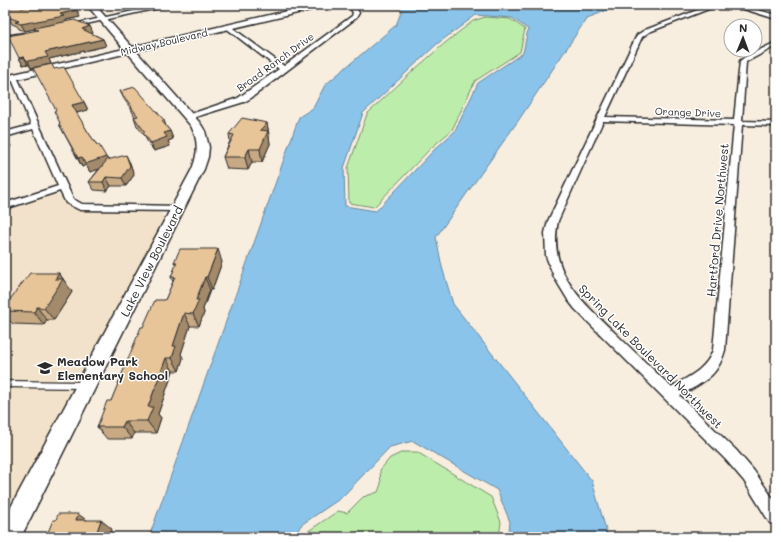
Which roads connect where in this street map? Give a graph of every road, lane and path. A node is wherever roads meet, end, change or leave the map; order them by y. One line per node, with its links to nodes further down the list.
1 (91, 5): 8 (street, Lake View Boulevard)
2 (169, 5): 8 (street)
3 (323, 5): 10 (street, Midway Boulevard)
4 (352, 5): 15 (street, Broad Ranch Drive)
5 (716, 5): 18 (street, Spring Lake Boulevard Northwest)
6 (734, 5): 7 (street)
7 (776, 17)
8 (103, 18): 9 (street); 14 (street, Lake View Boulevard)
9 (60, 27)
10 (228, 27): 14 (street, Midway Boulevard); 15 (street)
11 (28, 34): 12 (street)
12 (5, 38)
13 (776, 44): 19 (street, Hartford Drive Northwest)
14 (130, 50): 16 (street, Midway Boulevard); 17 (street, Lake View Boulevard)
15 (283, 69): 17 (street, Broad Ranch Drive)
16 (10, 78): 21 (street)
17 (189, 116): 25 (street, Lake View Boulevard)
18 (600, 119): 19 (street, Orange Drive); 28 (street, Spring Lake Boulevard Northwest)
19 (738, 123): 20 (street, Orange Drive); 28 (street, Hartford Drive Northwest)
20 (776, 124)
21 (36, 126): 22 (street); 23 (street)
22 (5, 135)
23 (63, 187): 24 (street); 25 (street)
24 (5, 206)
25 (178, 209): 27 (street, Lake View Boulevard)
26 (5, 384): 27 (lane)
27 (87, 385): 30 (street, Lake View Boulevard)
28 (670, 395): 29 (street, Spring Lake Boulevard Northwest)
29 (776, 517)
30 (8, 537)

